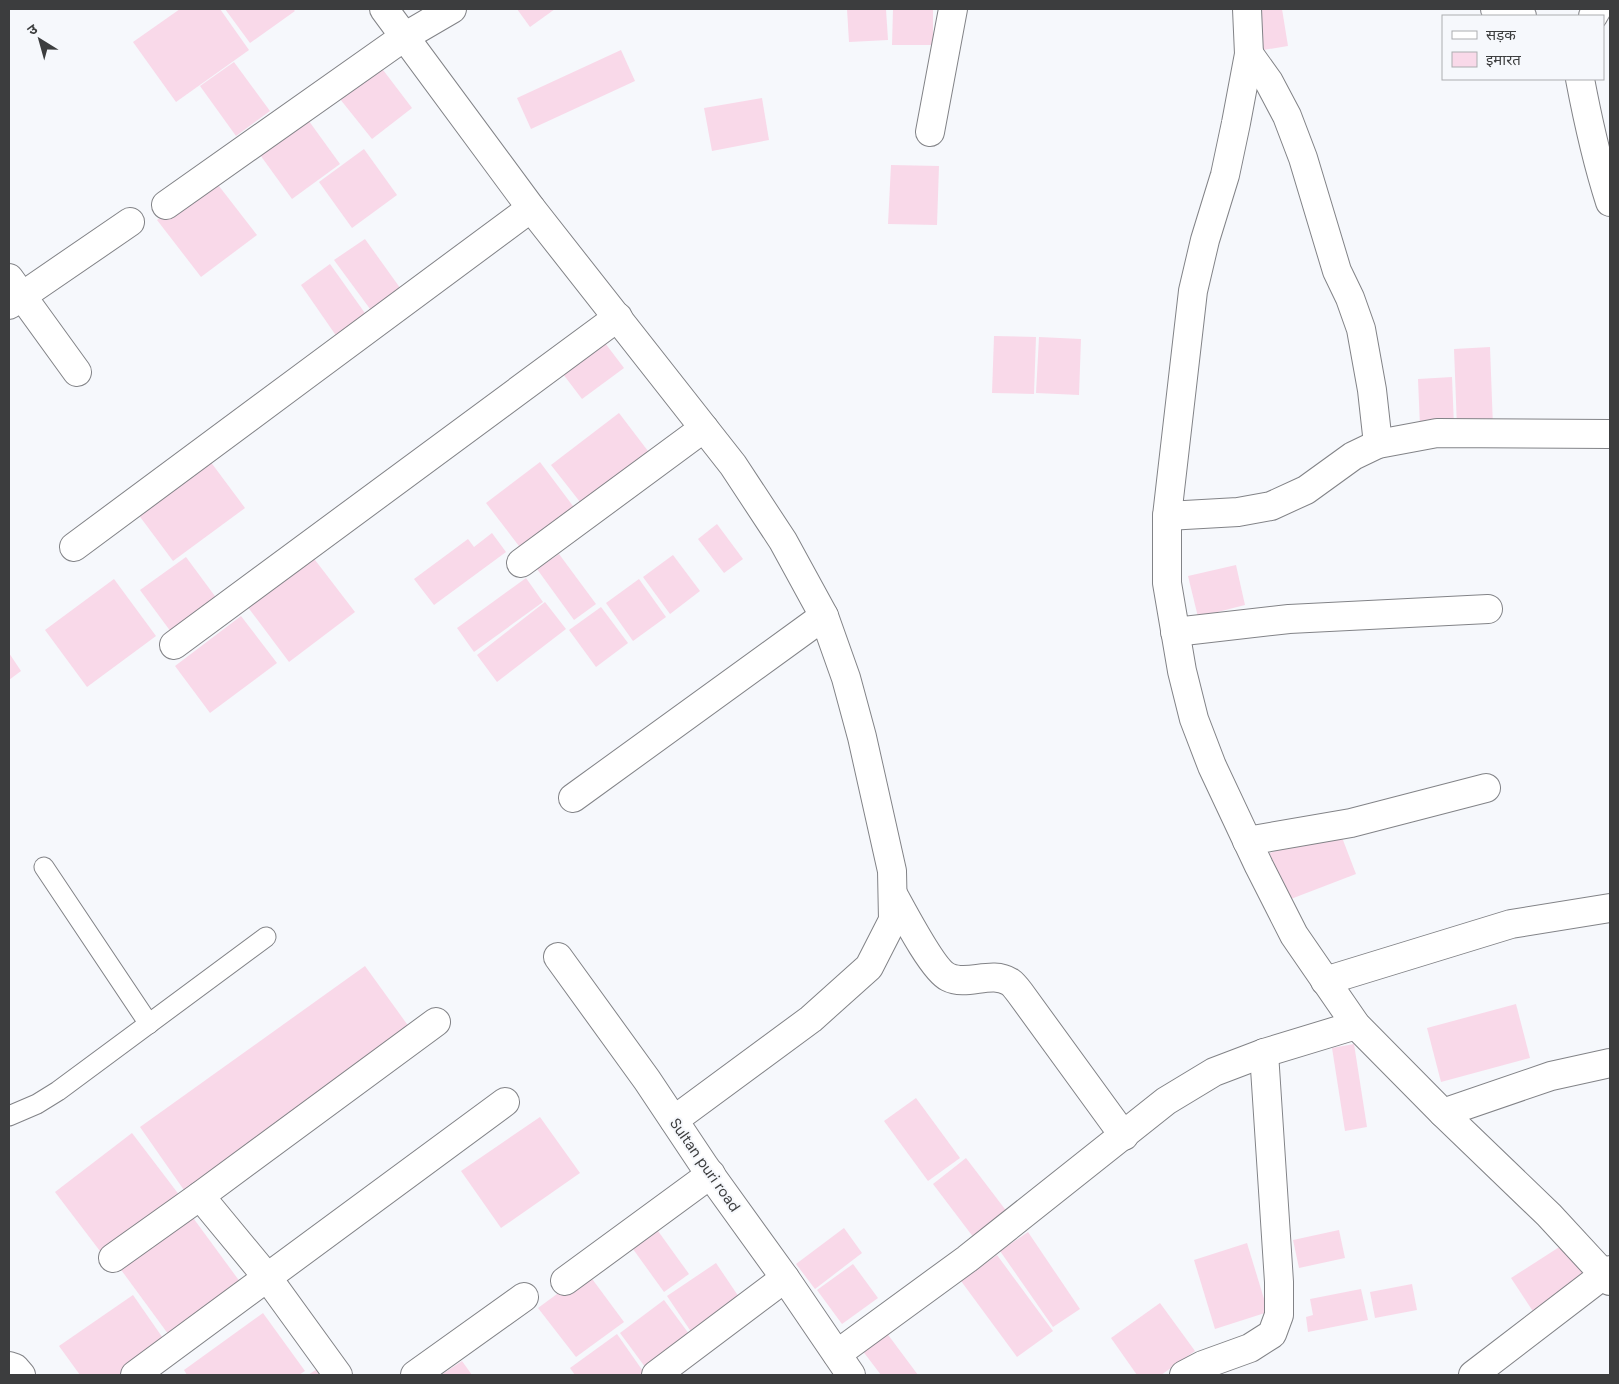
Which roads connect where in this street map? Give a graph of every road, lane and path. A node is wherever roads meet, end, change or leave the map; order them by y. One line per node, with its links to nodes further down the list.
1 (384, 9): 7 (street)
2 (452, 9): 7 (street)
3 (954, 9): 10 (street)
4 (1247, 9): 8 (street)
5 (1495, 9): 6 (street)
6 (1518, 15)
7 (404, 37): 12 (street); 13 (street)
8 (1249, 54): 20 (street); 21 (street)
9 (1580, 80): 11 (street)
10 (930, 132)
11 (1610, 202)
12 (166, 205)
13 (531, 208): 16 (street); 22 (street)
14 (130, 222): 15 (street)
15 (13, 293): 17 (street)
16 (618, 317): 18 (street); 27 (street)
17 (77, 372)
18 (704, 428): 23 (street); 25 (street)
19 (1610, 434): 20 (street)
20 (1378, 444): 21 (street)
21 (1167, 516): 26 (street)
22 (74, 547)
23 (521, 563)
24 (1488, 609): 26 (street)
25 (824, 616): 29 (street); 32 (street)
26 (1175, 632): 30 (street)
27 (174, 645)
28 (1486, 788): 30 (street)
29 (573, 798)
30 (1247, 841): 36 (street)
31 (44, 867): 38 (lane)
32 (892, 894): 45 (street); 46 (street)
33 (1610, 908): 36 (street)
34 (266, 937): 38 (lane)
35 (558, 957): 45 (street, Sultan puri road)
36 (1324, 981): 39 (street)
37 (436, 1022): 48 (street)
38 (148, 1024): 44 (lane)
39 (1356, 1025): 40 (street); 43 (street)
40 (1264, 1053): 46 (street); 62 (street)
41 (1610, 1064): 43 (street)
42 (505, 1102): 51 (street)
43 (1443, 1114): 50 (street)
44 (9, 1116)
45 (674, 1120): 47 (street, Sultan puri road)
46 (1124, 1136): 55 (street)
47 (711, 1174): 52 (street, Sultan puri road); 53 (street)
48 (200, 1196): 49 (street); 51 (street)
49 (113, 1258)
50 (1609, 1276): 63 (street)
51 (267, 1277): 58 (street); 59 (street)
52 (785, 1278): 55 (street, Sultan puri road); 61 (street)
53 (565, 1281)
54 (524, 1297): 60 (street)
55 (844, 1365)
56 (9, 1366): 57 (street)
57 (21, 1375)
58 (135, 1375)
59 (338, 1375)
60 (415, 1375)
61 (656, 1375)
62 (1184, 1375)
63 (1473, 1375)

